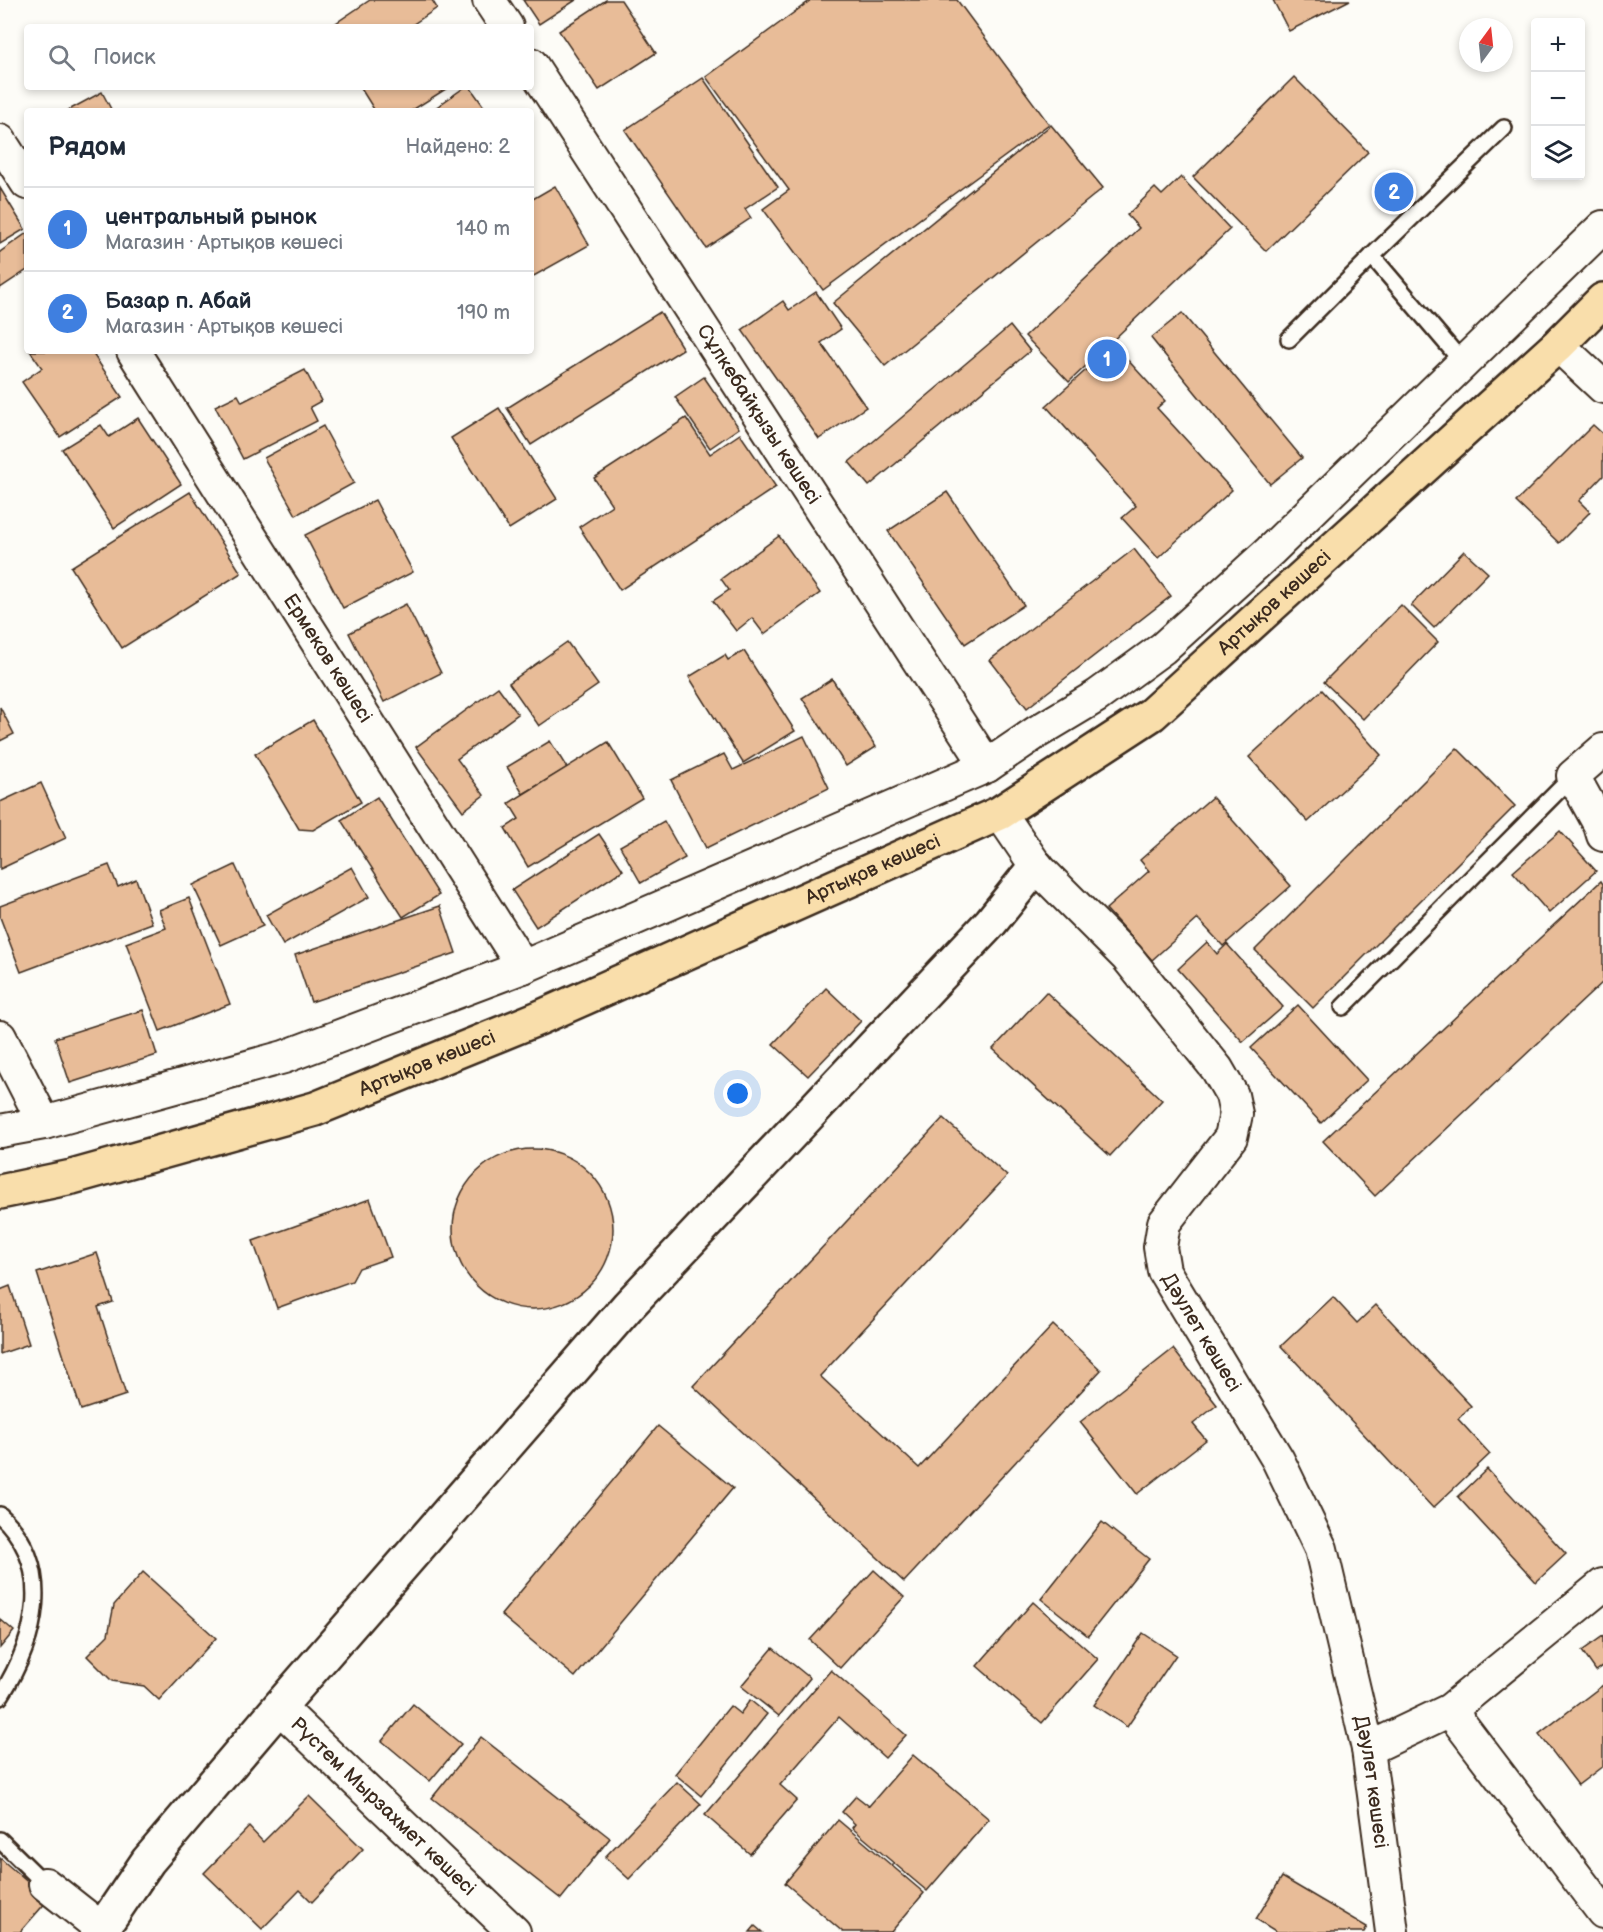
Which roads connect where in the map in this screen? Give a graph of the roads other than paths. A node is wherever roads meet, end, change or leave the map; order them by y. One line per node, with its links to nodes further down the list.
1 (489, 0): 2 (street)
2 (505, 24)
3 (534, 69): 16 (street, Сұлкебайқызы көшесі)
4 (1504, 128): 8 (lane)
5 (0, 141): 6 (street)
6 (24, 178)
7 (1603, 227): 13 (street)
8 (1372, 256): 10 (lane); 13 (lane)
9 (1603, 300): 11 (highway, Артықов көшесі)
10 (1289, 339)
11 (1558, 345): 14 (street); 18 (highway, Артықов көшесі)
12 (135, 354): 21 (street, Ермеков көшесі)
13 (1464, 364): 16 (street)
14 (1603, 387)
15 (1603, 750): 17 (street)
16 (987, 766): 21 (street)
17 (1574, 776): 19 (street); 22 (lane)
18 (1000, 813): 20 (street, Дәулет көшесі); 26 (highway, Артықов көшесі)
19 (1603, 835)
20 (1036, 866): 30 (main road); 32 (street, Дәулет көшесі)
21 (523, 967): 24 (street)
22 (1343, 1007)
23 (0, 1037): 24 (street)
24 (44, 1123): 25 (street)
25 (0, 1131)
26 (0, 1192)
27 (0, 1515): 29 (lane)
28 (1603, 1584): 31 (street)
29 (0, 1697)
30 (279, 1707): 36 (main road); 37 (street, Рүстем Мырзахмет көшесі)
31 (1450, 1710): 32 (street); 35 (street)
32 (1368, 1749): 38 (street, Дәулет көшесі)
33 (0, 1840): 34 (lane)
34 (45, 1884): 36 (street)
35 (1603, 1912)
36 (101, 1930)
37 (514, 1932)
38 (1392, 1932)

